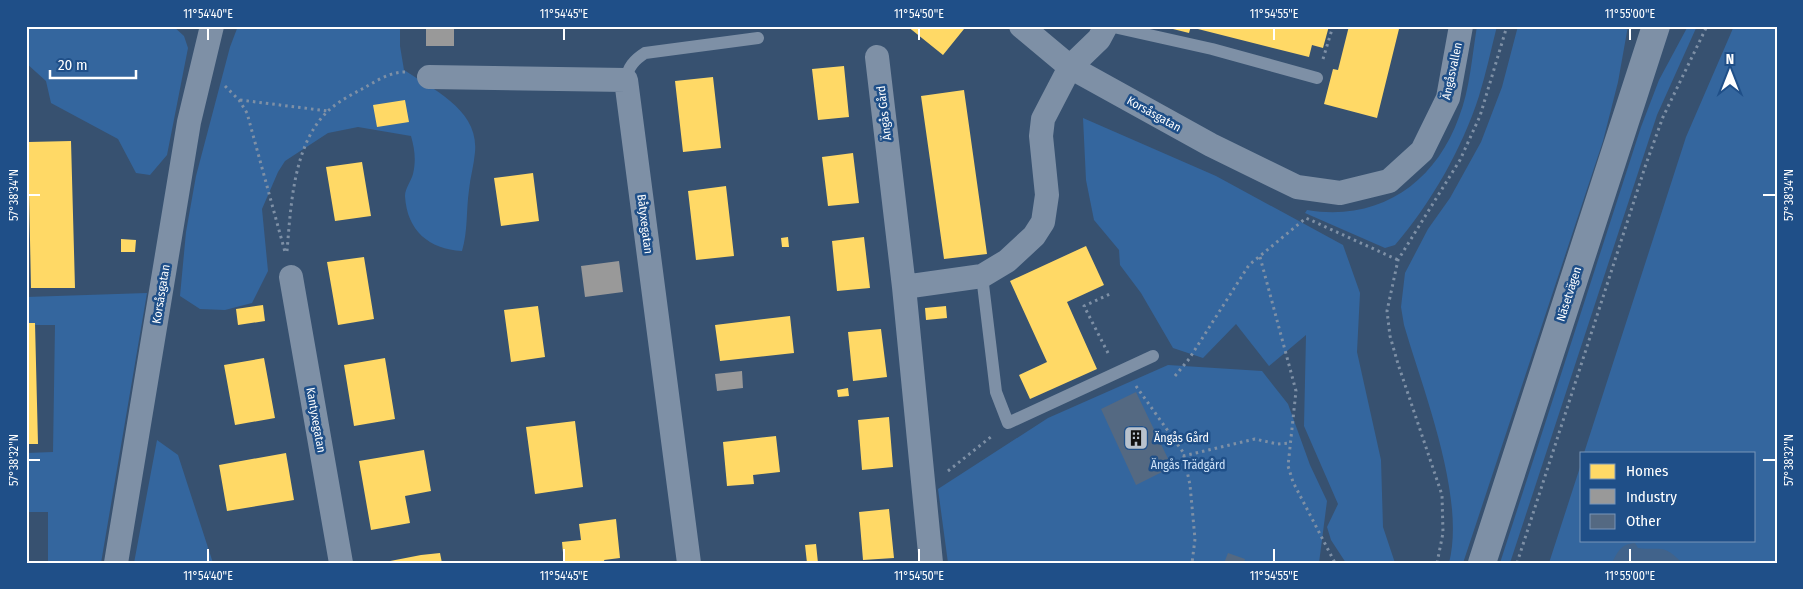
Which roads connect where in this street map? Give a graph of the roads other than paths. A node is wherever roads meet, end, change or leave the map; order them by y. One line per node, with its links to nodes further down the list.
1 (212, 26): 17 (street, Korsåsgatan)
2 (1021, 26): 8 (street, Korsåsgatan)
3 (1108, 26): 8 (street); 10 (lane)
4 (1461, 26): 12 (street, Ängåsvallen)
5 (1656, 26): 21 (street, Näsetvägen)
6 (758, 38): 11 (lane)
7 (877, 57): 15 (street, Ängås Gård)
8 (1070, 67): 12 (street, Korsåsgatan); 13 (street)
9 (429, 77): 11 (street)
10 (1316, 78)
11 (626, 80): 19 (street, Båtyxegatan)
12 (1297, 187)
13 (982, 276): 15 (street); 16 (lane)
14 (290, 277): 18 (street, Kantyxegatan)
15 (904, 287): 20 (street, Ängås Gård)
16 (1153, 356)
17 (116, 563)
18 (341, 563)
19 (689, 563)
20 (931, 563)
21 (1482, 563)

